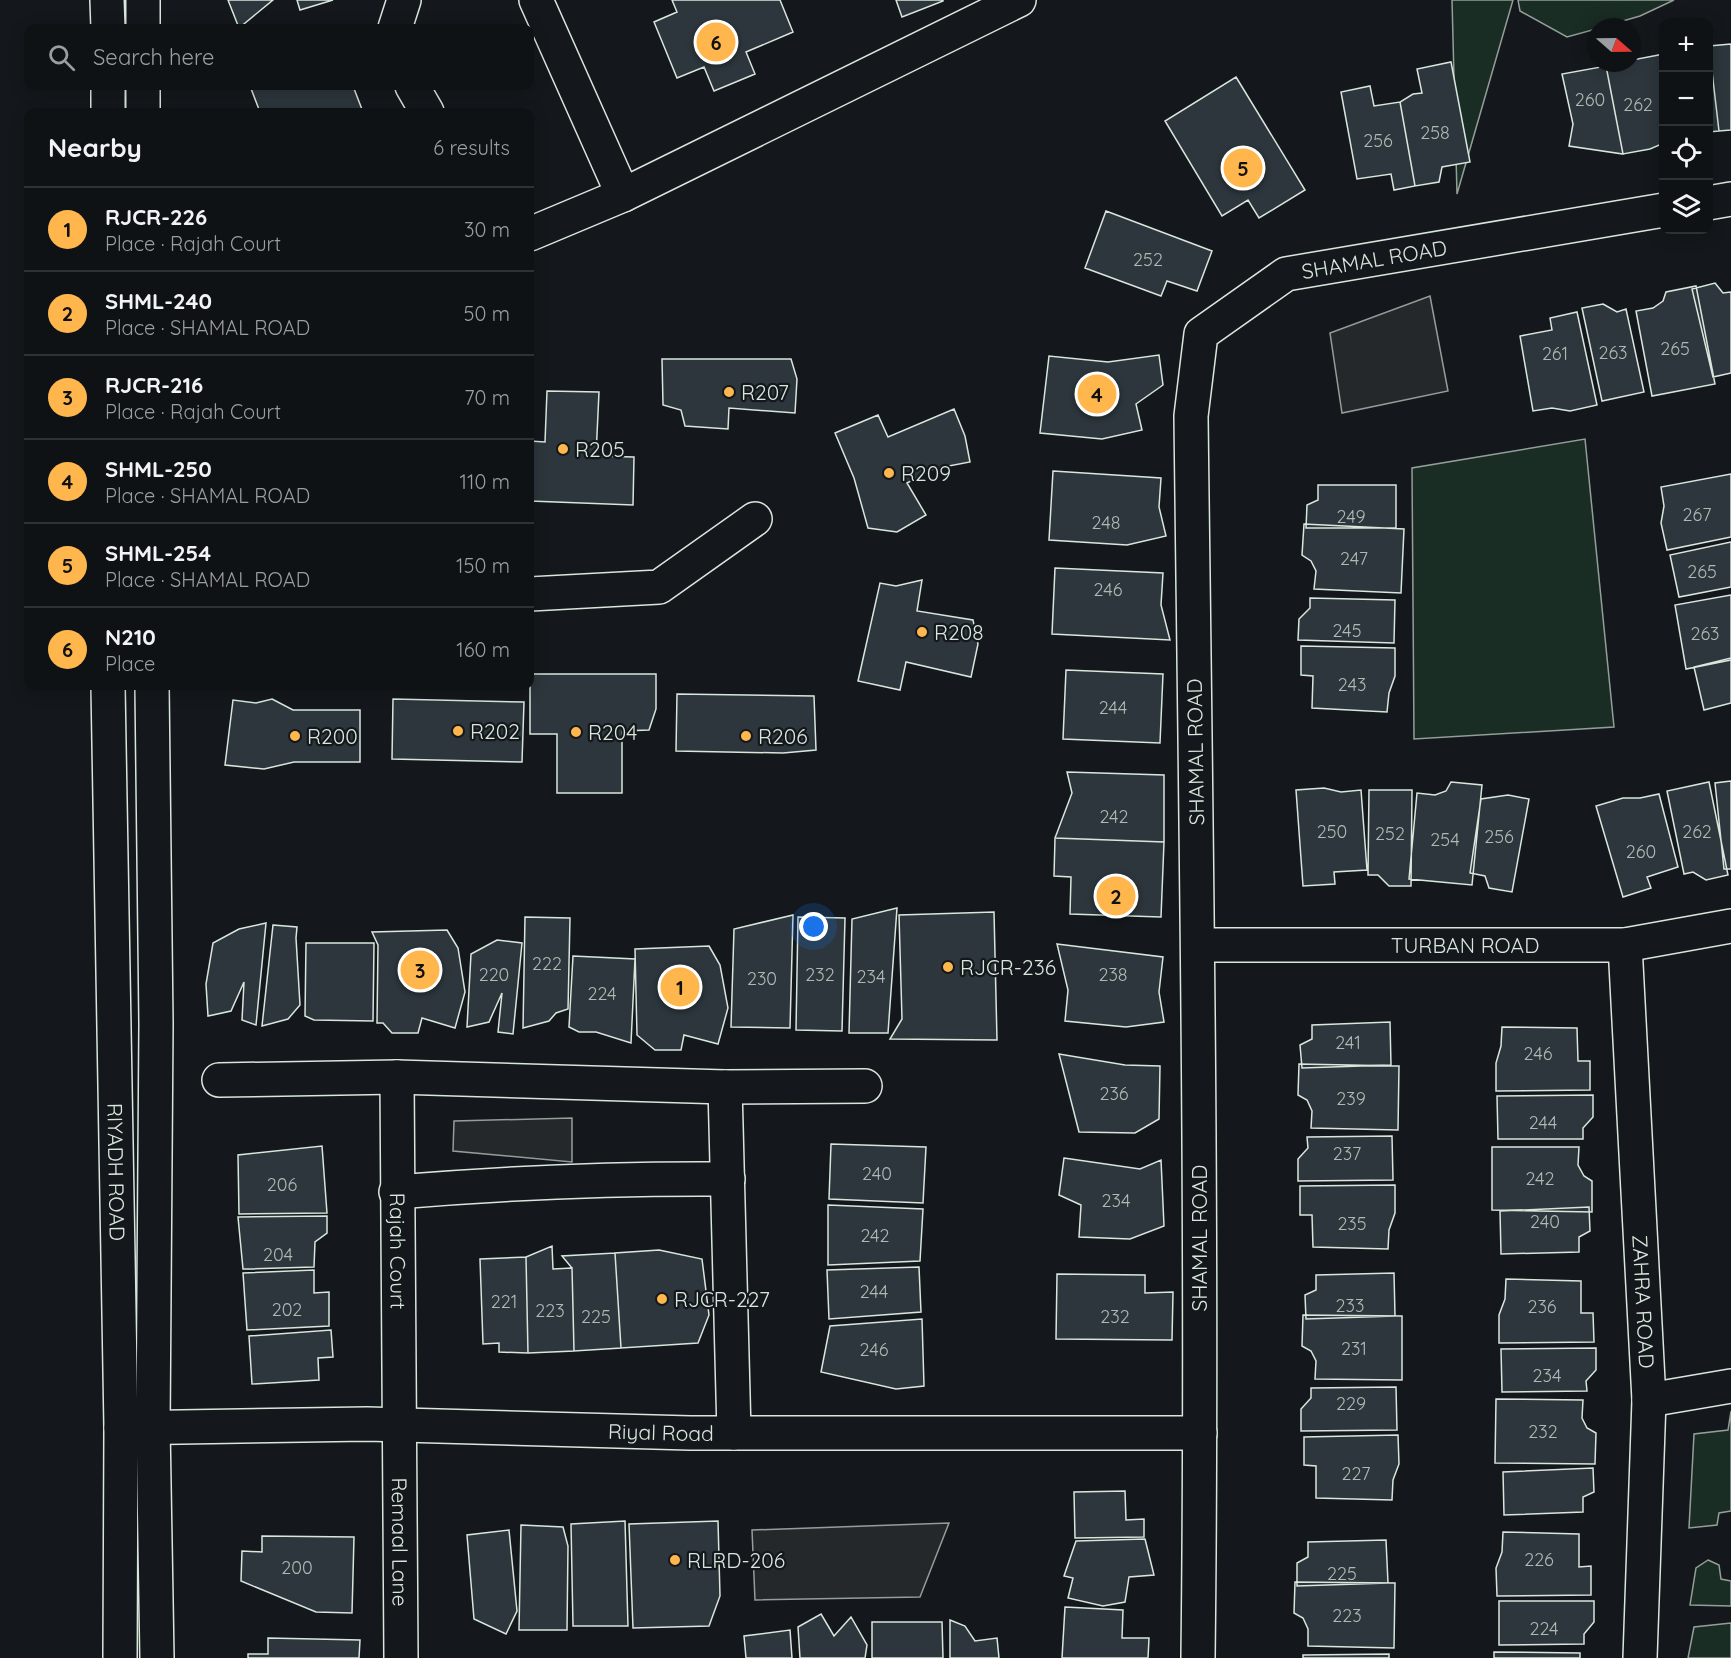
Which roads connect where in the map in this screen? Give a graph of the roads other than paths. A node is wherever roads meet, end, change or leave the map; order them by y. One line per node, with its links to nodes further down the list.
1 (107, 0): 6 (street)
2 (143, 0): 7 (street)
3 (404, 0): 8 (street)
4 (536, 0): 15 (street)
5 (1019, 0): 15 (street)
6 (108, 24)
7 (143, 24)
8 (396, 24)
9 (108, 90): 12 (street)
10 (143, 90): 13 (street)
11 (414, 90): 14 (street)
12 (108, 108)
13 (143, 108)
14 (426, 108)
15 (623, 195): 19 (street)
16 (1731, 199): 17 (street)
17 (1713, 202)
18 (1659, 211): 25 (street, SHAMAL ROAD)
19 (534, 232)
20 (755, 519): 21 (street)
21 (534, 594)
22 (108, 690): 37 (street, RIYADH ROAD)
23 (152, 690): 36 (street, RIYADH ROAD)
24 (1731, 926): 26 (street, TURBAN ROAD)
25 (1198, 945): 26 (street, TURBAN ROAD); 39 (street, SHAMAL ROAD)
26 (1624, 945): 34 (street, ZAHRA ROAD)
27 (397, 1077): 28 (street); 30 (street); 32 (street, Rajah Court)
28 (219, 1080)
29 (865, 1086): 30 (street)
30 (725, 1087): 31 (street)
31 (728, 1179): 32 (street); 38 (street)
32 (396, 1192): 35 (street, Rajah Court)
33 (1731, 1386): 34 (street)
34 (1649, 1400): 44 (street, ZAHRA ROAD)
35 (399, 1425): 36 (street, Riyal Road); 38 (street, Riyal Road); 42 (street, Remaal Lane)
36 (153, 1426): 37 (street, Riyal Road); 41 (street, RIYADH ROAD)
37 (121, 1428): 40 (street, RIYADH ROAD)
38 (734, 1433): 39 (street, Riyal Road)
39 (1200, 1433): 43 (street, SHAMAL ROAD)
40 (120, 1658)
41 (158, 1658)
42 (401, 1658)
43 (1198, 1658)
44 (1640, 1658)

